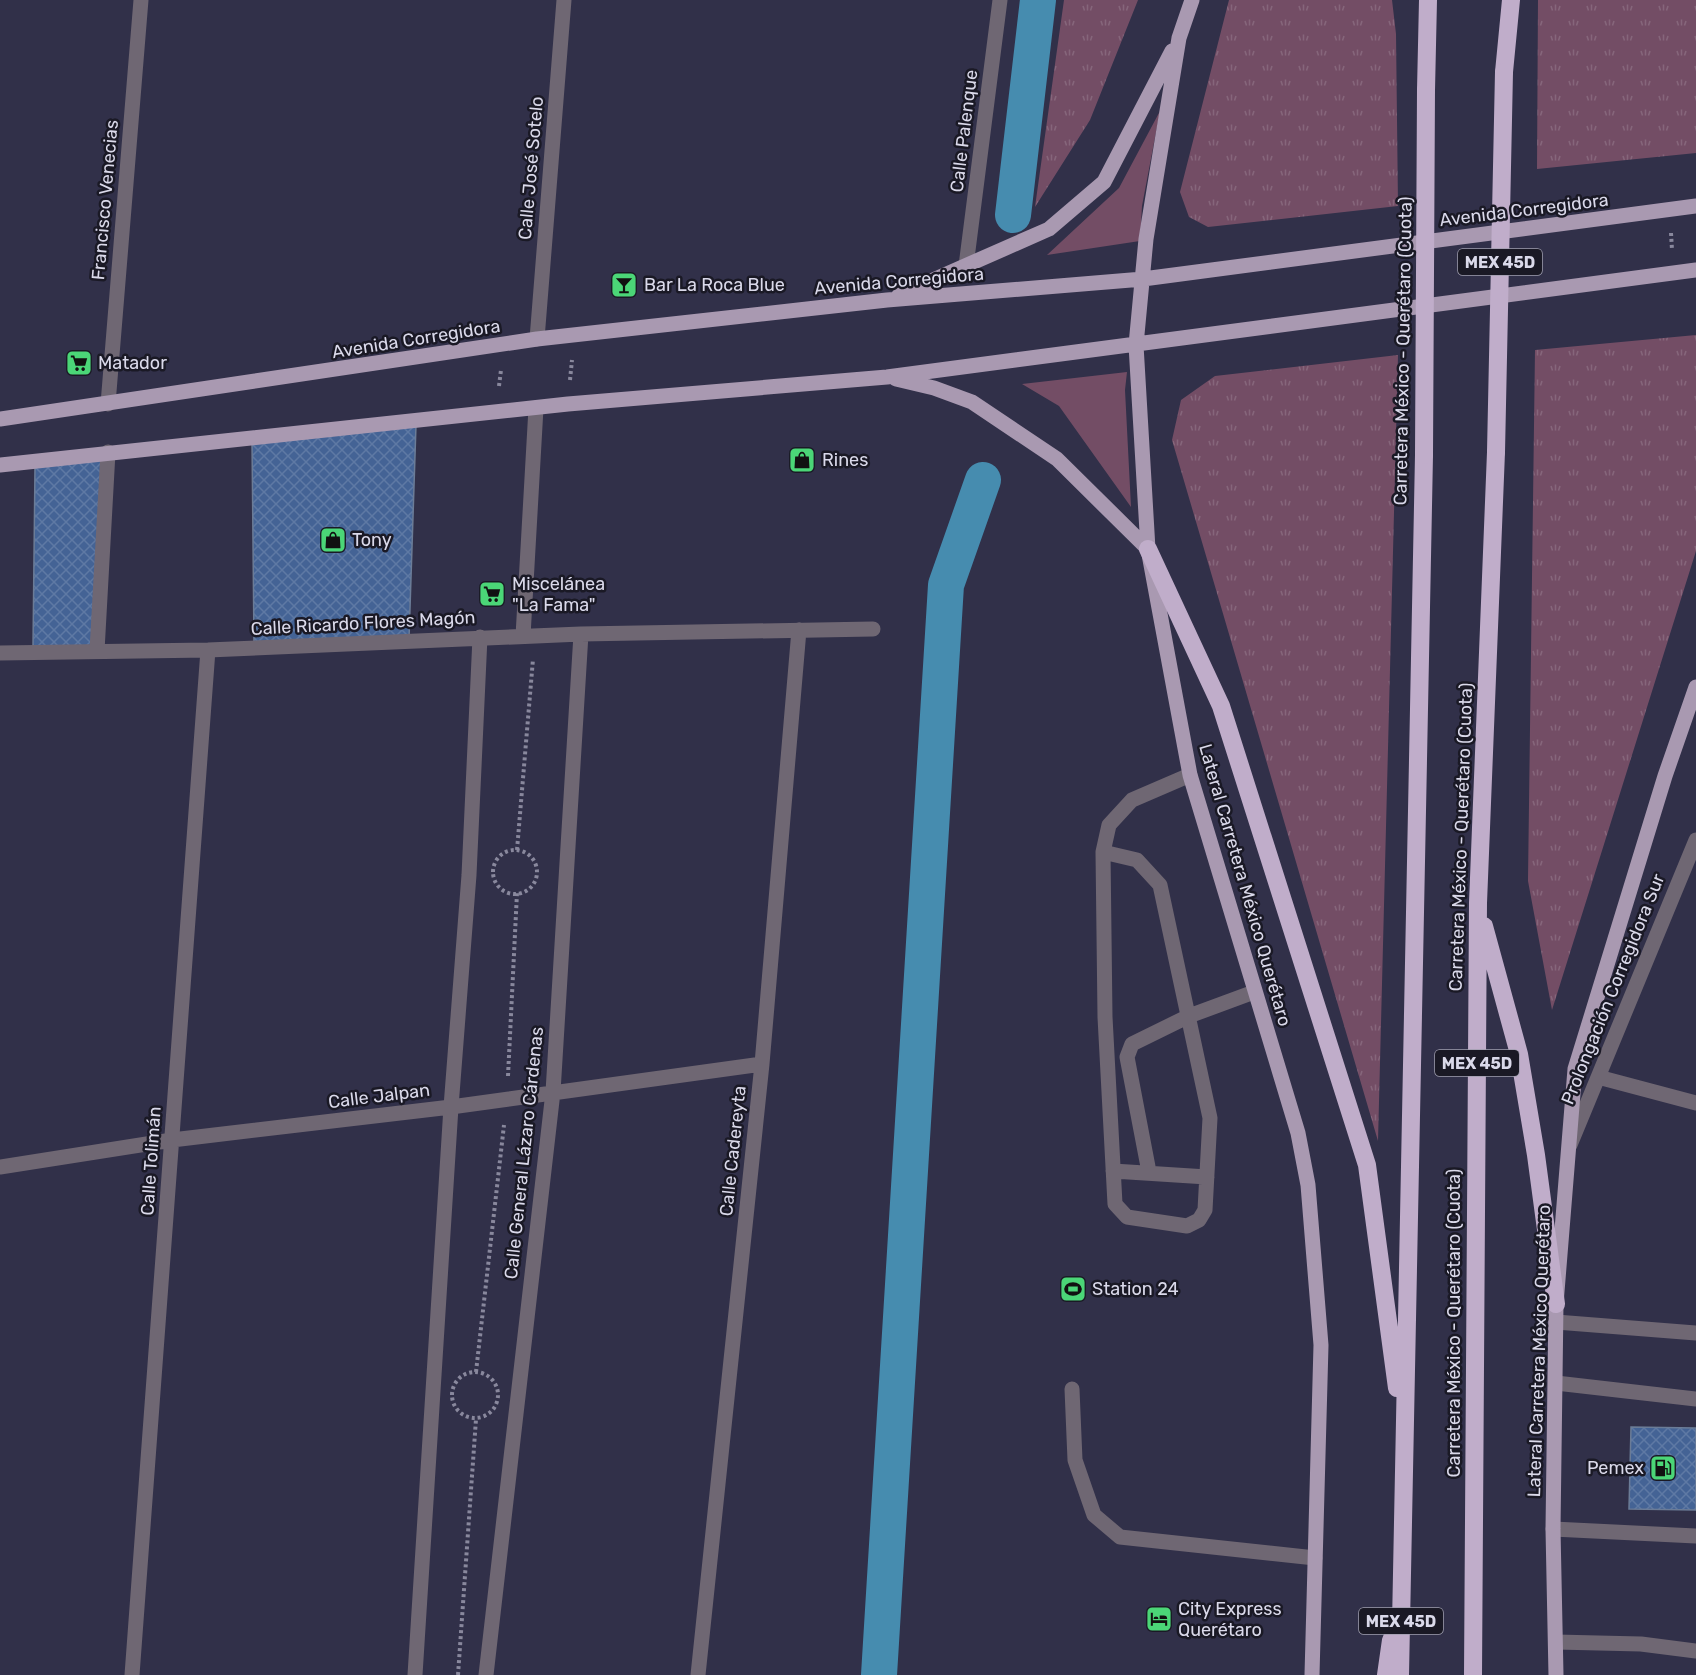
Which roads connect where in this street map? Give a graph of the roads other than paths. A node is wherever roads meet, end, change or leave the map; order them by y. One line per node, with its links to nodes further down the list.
1 (141, 0): 16 (street, Francisco Venecias)
2 (564, 0): 13 (street, Calle José Sotelo)
3 (1000, 0): 9 (street, Calle Palenque)
4 (1192, 0): 7 (main road, Lateral Carretera México Querétaro)
5 (1428, 0): 53 (highway, Carretera México - Querétaro (Cuota) / MEX 45D, bridge)
6 (1511, 0): 34 (highway, Carretera México - Querétaro (Cuota) / MEX 45D, bridge)
7 (1179, 38): 9 (main road); 11 (main road, Lateral Carretera México Querétaro)
8 (1696, 206): 11 (main road, Avenida Corregidora)
9 (966, 266): 12 (main road)
10 (1696, 270): 14 (main road)
11 (1143, 279): 12 (main road, Avenida Corregidora); 14 (main road, Lateral Carretera México Querétaro)
12 (887, 300): 13 (main road, Avenida Corregidora)
13 (537, 339): 16 (main road, Avenida Corregidora)
14 (1136, 345): 15 (main road); 21 (main road, Lateral Carretera México Querétaro)
15 (887, 376): 17 (main road); 21 (main road)
16 (108, 404): 18 (main road, Avenida Corregidora)
17 (536, 408): 19 (main road); 25 (street)
18 (0, 419)
19 (108, 452): 20 (main road); 28 (street)
20 (0, 465)
21 (1148, 549): 31 (main road, Lateral Carretera México Querétaro); 53 (highway)
22 (873, 628): 23 (street, Calle Ricardo Flores Magón)
23 (799, 630): 24 (street, Calle Ricardo Flores Magón); 37 (street, Calle Cadereyta)
24 (581, 634): 25 (street, Calle Ricardo Flores Magón); 39 (street, Calle General Lázaro Cárdenas)
25 (529, 636): 26 (street, Calle Ricardo Flores Magón)
26 (480, 637): 27 (street, Calle Ricardo Flores Magón); 41 (street)
27 (208, 650): 28 (street, Calle Ricardo Flores Magón); 42 (street, Calle Tolimán)
28 (97, 651): 29 (street, Calle Ricardo Flores Magón)
29 (0, 653)
30 (1696, 687): 43 (main road, Lateral Carretera México Querétaro)
31 (1190, 775): 33 (street); 35 (main road, Lateral Carretera México Querétaro)
32 (1696, 840): 38 (street, Prolongación Corregidora Sur)
33 (1103, 852): 36 (street); 45 (street)
34 (1478, 903): 48 (highway); 67 (highway, Carretera México - Querétaro (Cuota) / MEX 45D)
35 (1254, 992): 36 (street); 56 (main road, Lateral Carretera México Querétaro)
36 (1189, 1016): 46 (street); 47 (street)
37 (762, 1064): 39 (street, Calle Jalpan); 63 (street, Calle Cadereyta)
38 (1598, 1077): 40 (street); 43 (street, Prolongación Corregidora Sur)
39 (553, 1092): 41 (street, Calle Jalpan); 62 (street, Calle General Lázaro Cárdenas)
40 (1696, 1103)
41 (451, 1107): 42 (street, Calle Jalpan); 61 (street)
42 (172, 1140): 44 (street, Calle Jalpan); 60 (street, Calle Tolimán)
43 (1566, 1153): 48 (main road, Lateral Carretera México Querétaro)
44 (0, 1167)
45 (1113, 1171): 46 (street); 47 (street)
46 (1149, 1172): 47 (street)
47 (1207, 1177)
48 (1556, 1313): 49 (street); 50 (main road, Lateral Carretera México Querétaro)
49 (1696, 1333)
50 (1556, 1383): 52 (street); 54 (main road, Lateral Carretera México Querétaro)
51 (1072, 1389): 56 (street)
52 (1696, 1399)
53 (1405, 1446): 57 (highway, Carretera México - Querétaro (Cuota) / MEX 45D)
54 (1553, 1529): 55 (street); 58 (main road, Lateral Carretera México Querétaro)
55 (1696, 1536)
56 (1315, 1558): 64 (main road, Lateral Carretera México Querétaro)
57 (1402, 1567): 65 (highway); 66 (highway, Carretera México - Querétaro (Cuota) / MEX 45D)
58 (1556, 1642): 59 (street); 68 (main road, Lateral Carretera México Querétaro)
59 (1696, 1651)
60 (132, 1675)
61 (415, 1675)
62 (486, 1675)
63 (698, 1675)
64 (1312, 1675)
65 (1386, 1675)
66 (1400, 1675)
67 (1473, 1675)
68 (1556, 1675)

